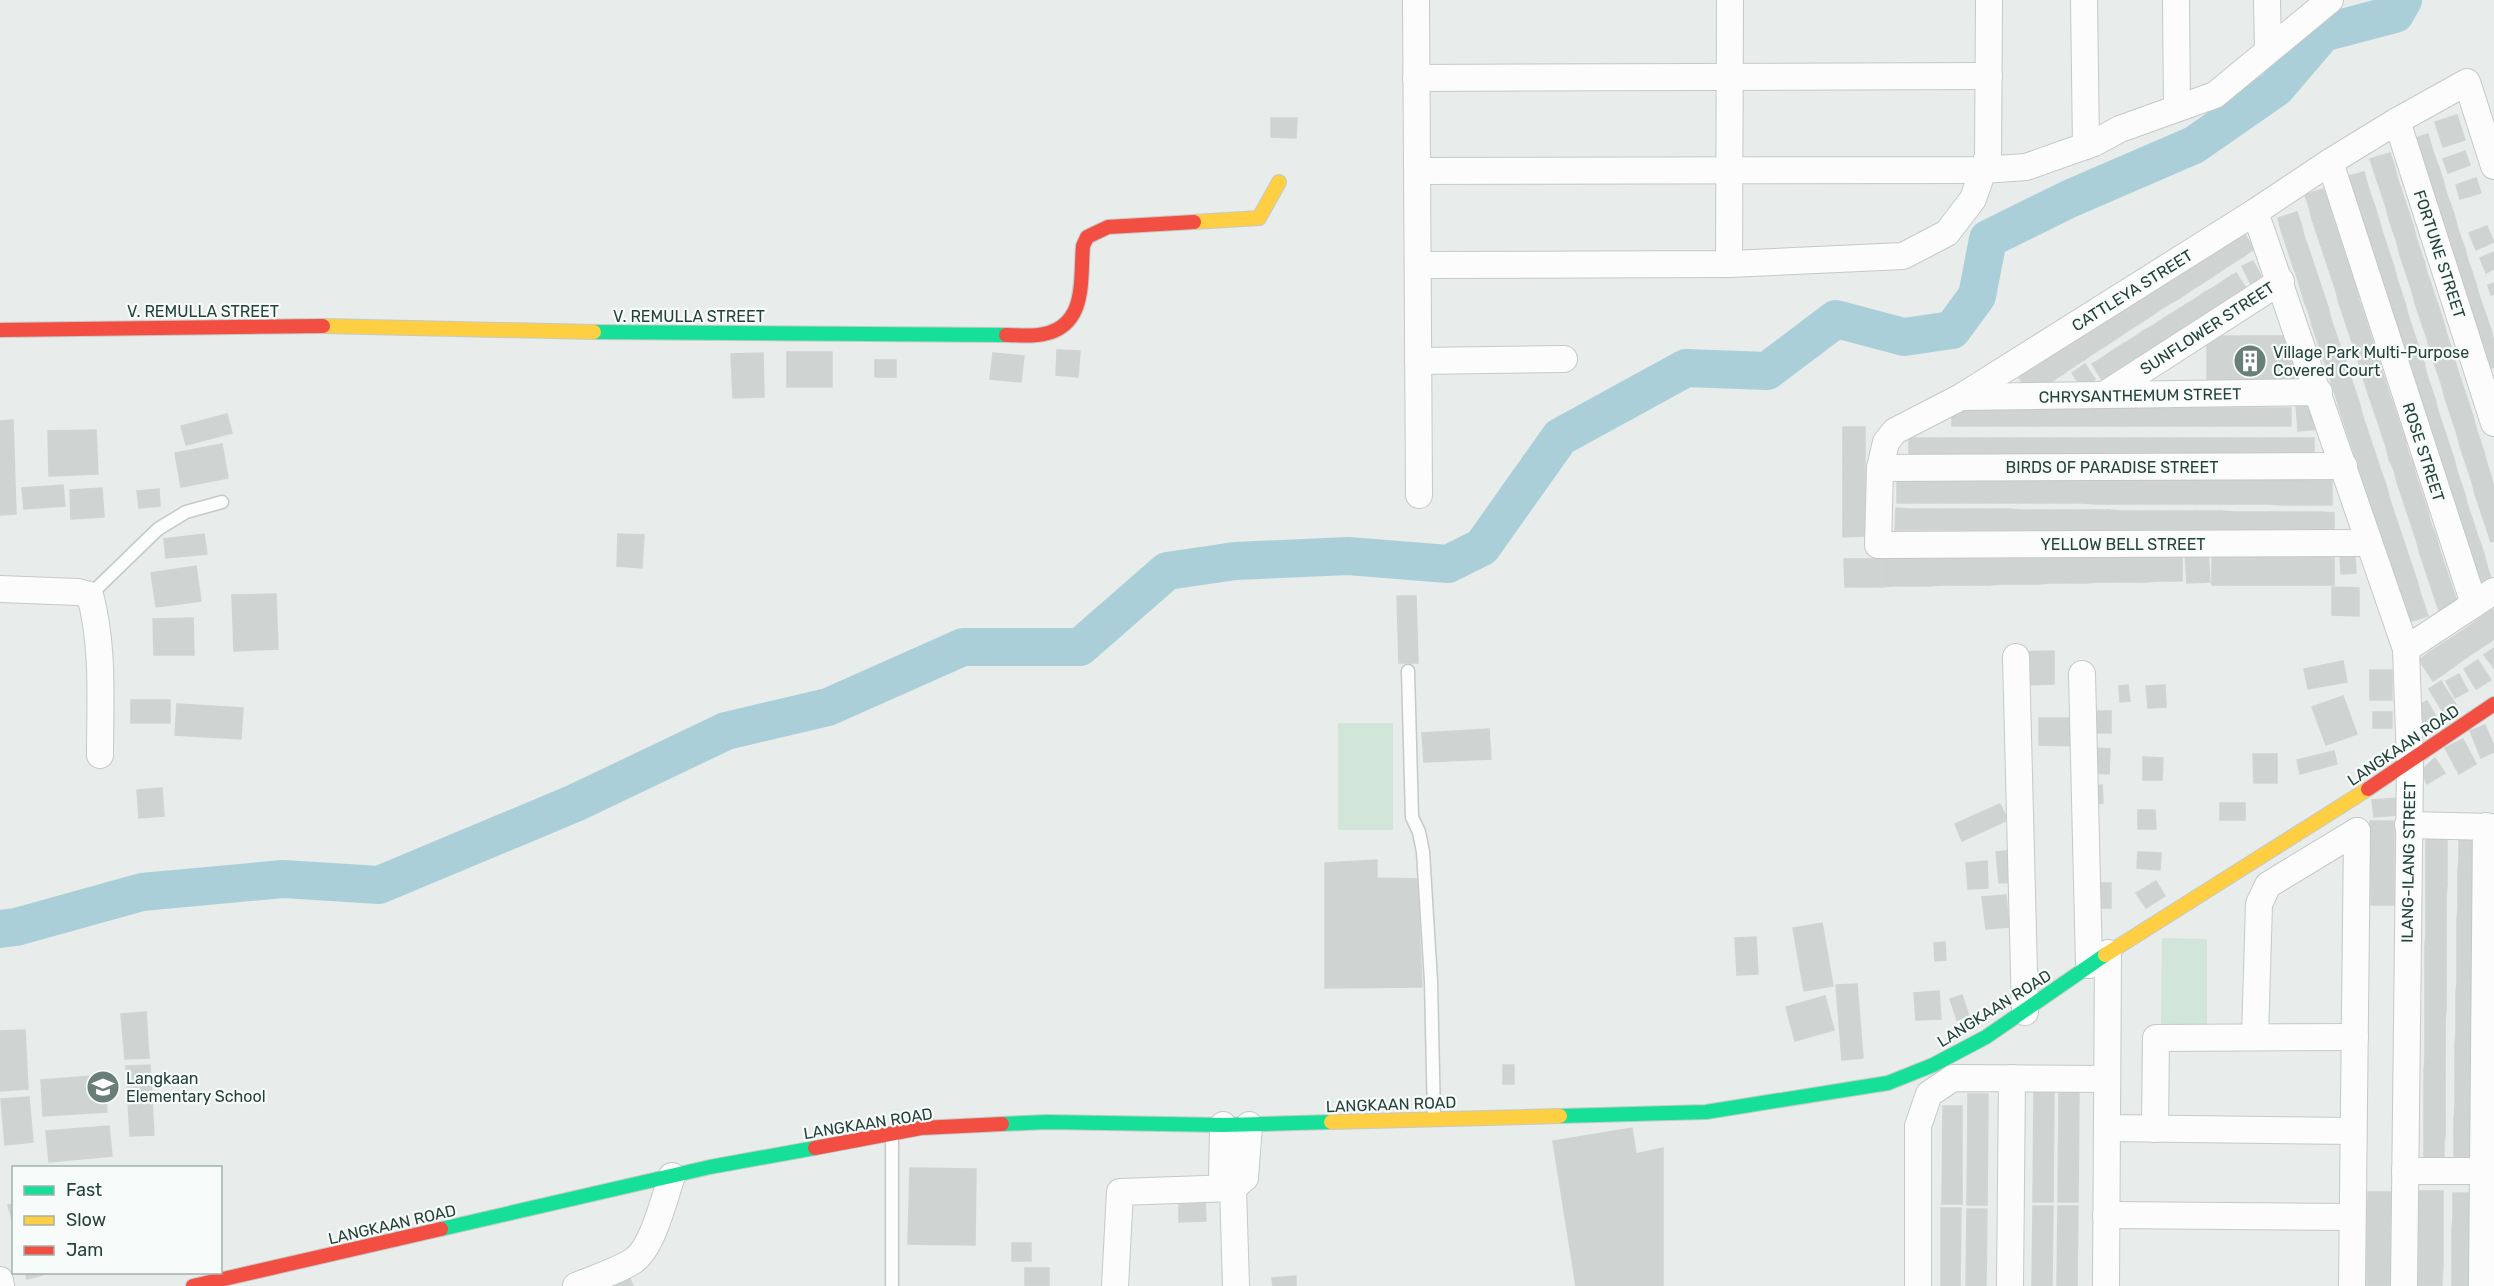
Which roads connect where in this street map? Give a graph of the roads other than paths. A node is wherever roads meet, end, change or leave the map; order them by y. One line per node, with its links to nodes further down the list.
1 (1416, 0): 11 (street)
2 (1730, 0): 10 (street)
3 (1989, 0): 9 (street)
4 (2084, 0): 14 (street)
5 (2176, 0): 12 (street)
6 (2267, 0): 8 (street)
7 (2330, 0): 8 (street)
8 (2268, 50): 12 (street)
9 (1989, 76): 10 (street); 18 (street)
10 (1730, 77): 11 (street); 17 (street)
11 (1416, 78): 19 (street)
12 (2177, 108): 14 (street)
13 (2397, 121): 15 (street, CATTLEYA STREET); 16 (street, CATTLEYA STREET); 31 (street, FORTUNE STREET)
14 (2086, 146): 18 (street)
15 (2330, 162): 21 (street, CATTLEYA STREET); 40 (street, ROSE STREET)
16 (2494, 166)
17 (1730, 170): 18 (street); 19 (street); 22 (street)
18 (1983, 170): 22 (street)
19 (1417, 171): 23 (street)
20 (1279, 182): 25 (street, V. REMULLA STREET)
21 (2255, 212): 24 (street, ILANG-ILANG STREET); 30 (street, CATTLEYA STREET)
22 (1730, 264): 23 (street)
23 (1418, 265): 27 (street)
24 (2281, 281): 28 (street, ILANG-ILANG STREET); 29 (street, SUNFLOWER STREET)
25 (0, 330)
26 (1564, 358): 27 (street)
27 (1419, 361): 34 (street)
28 (2319, 392): 29 (street, CHRYSANTHEMUM STREET); 32 (street, ILANG-ILANG STREET)
29 (2103, 395): 30 (street, CHRYSANTHEMUM STREET)
30 (1961, 397): 33 (street, CATTLEYA STREET)
31 (2494, 423)
32 (2344, 466): 33 (street, BIRDS OF PARADISE STREET); 36 (street, ILANG-ILANG STREET)
33 (1880, 468): 37 (street, CATTLEYA STREET)
34 (1419, 495)
35 (222, 502): 39 (lane)
36 (2369, 543): 37 (street, YELLOW BELL STREET); 41 (street, ILANG-ILANG STREET)
37 (1878, 545)
38 (0, 589): 39 (street)
39 (90, 596): 46 (street)
40 (2484, 598): 41 (street)
41 (2406, 649): 47 (street, ILANG-ILANG STREET)
42 (2016, 657): 51 (street)
43 (1408, 671): 56 (lane)
44 (2082, 674): 50 (street)
45 (2494, 704): 47 (street, LANGKAAN ROAD)
46 (100, 755)
47 (2410, 762): 48 (street, ILANG-ILANG STREET); 50 (street, LANGKAAN ROAD)
48 (2408, 825): 49 (street); 63 (street, ILANG-ILANG STREET)
49 (2490, 826): 64 (street)
50 (2099, 959): 51 (street, LANGKAAN ROAD); 55 (street)
51 (2025, 1012): 56 (street, LANGKAAN ROAD)
52 (2255, 1037): 53 (street); 53 (street); 60 (street)
53 (2355, 1037): 61 (street)
54 (2013, 1078): 55 (street); 76 (street); 77 (street)
55 (2107, 1079): 59 (street)
56 (1434, 1119): 58 (street, LANGKAAN ROAD)
57 (1223, 1125): 58 (street, LANGKAAN ROAD); 62 (street, LANGKAAN ROAD); 66 (street)
58 (1249, 1125): 66 (street)
59 (2107, 1128): 60 (street); 67 (street)
60 (2155, 1129): 61 (street)
61 (2354, 1131): 68 (street)
62 (892, 1133): 65 (street, LANGKAAN ROAD); 73 (lane)
63 (2405, 1171): 64 (street); 80 (street, ILANG-ILANG STREET)
64 (2489, 1172): 81 (street)
65 (672, 1176): 71 (street, LANGKAAN ROAD); 72 (street)
66 (1233, 1188): 74 (street); 75 (street)
67 (2106, 1215): 68 (street); 78 (street)
68 (2352, 1217): 79 (street)
69 (0, 1280): 70 (street)
70 (1, 1286)
71 (193, 1286)
72 (576, 1286)
73 (892, 1286)
74 (1114, 1286)
75 (1236, 1286)
76 (1918, 1286)
77 (2010, 1286)
78 (2106, 1286)
79 (2352, 1286)
80 (2404, 1286)
81 (2482, 1286)

